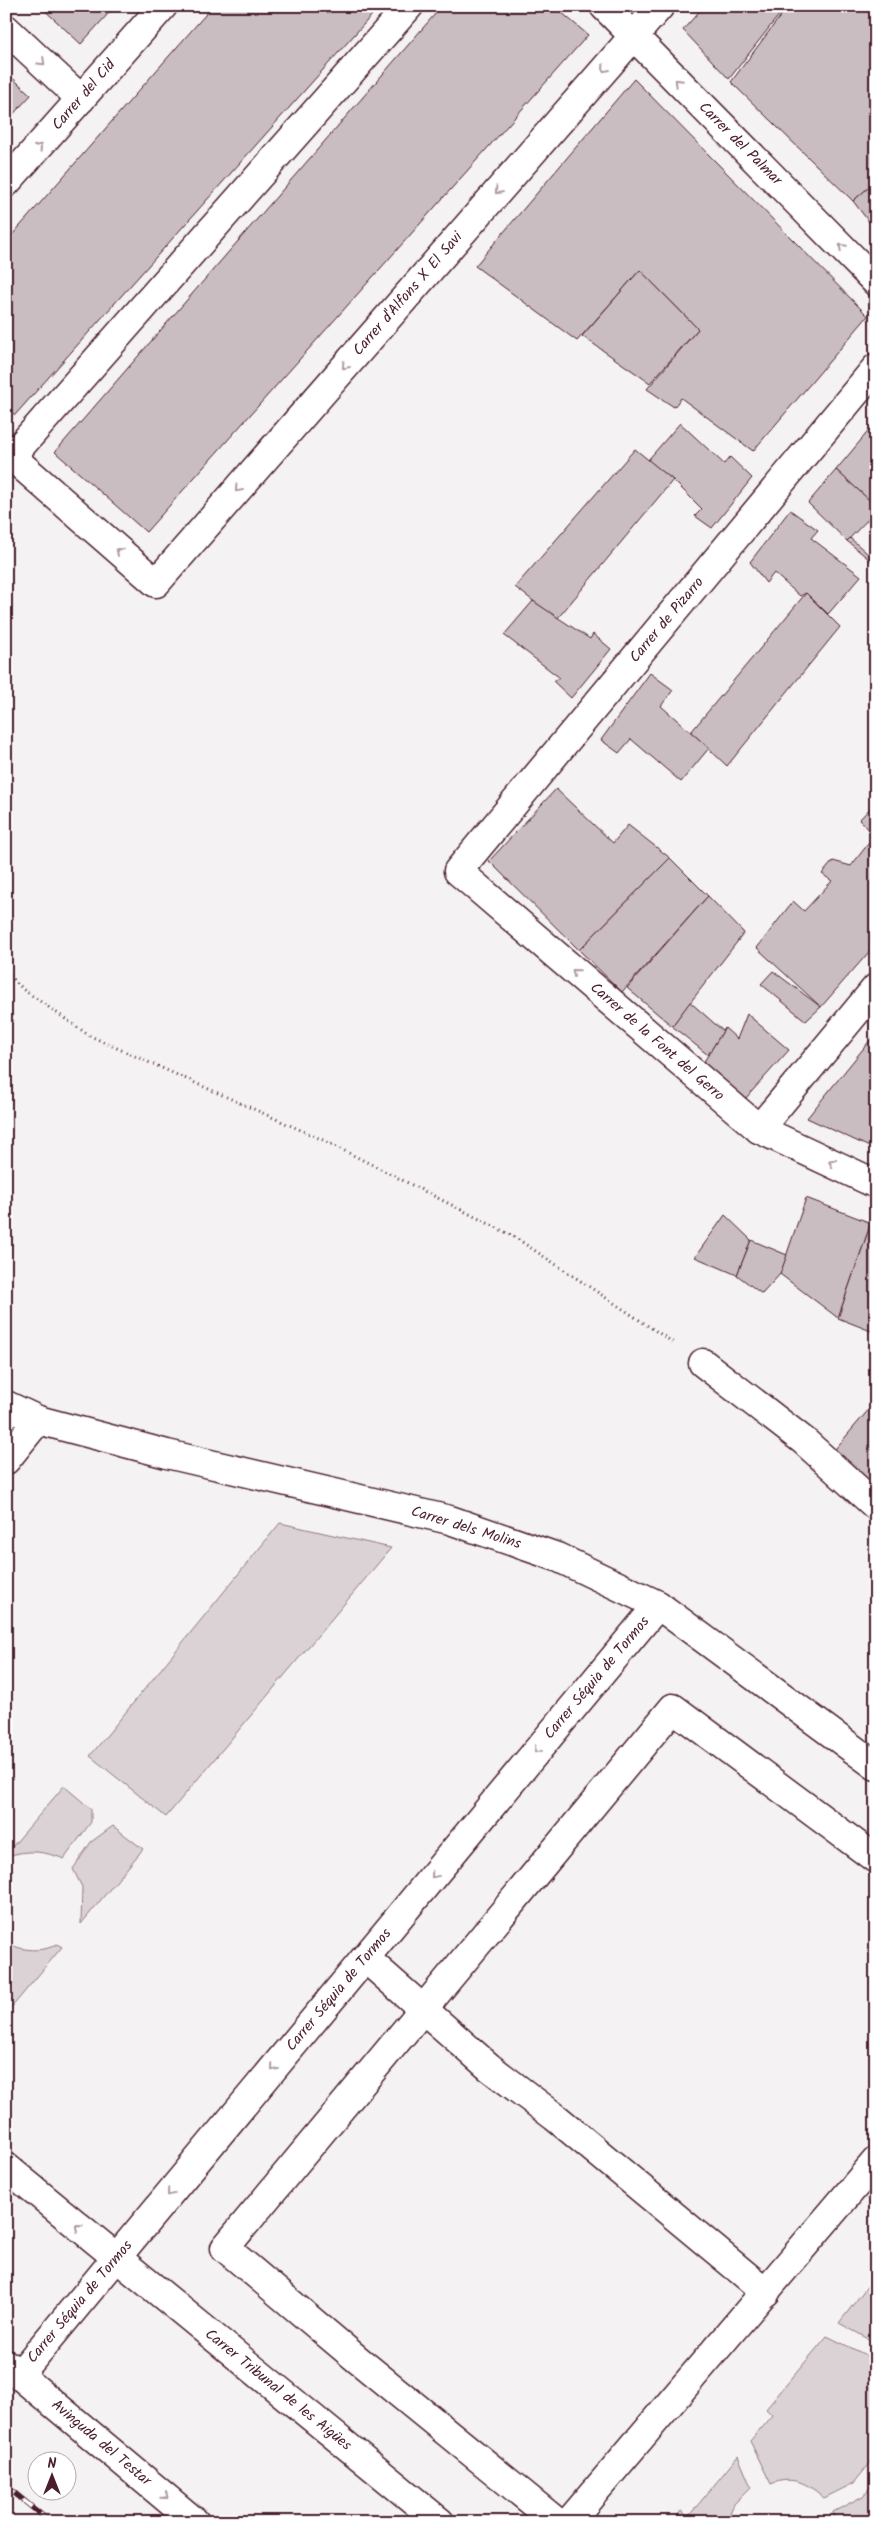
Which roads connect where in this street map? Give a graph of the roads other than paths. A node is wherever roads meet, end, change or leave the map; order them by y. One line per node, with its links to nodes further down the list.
1 (163, 6): 7 (street, Carrer del Cid)
2 (409, 6): 11 (street)
3 (604, 6): 6 (street, Carrer del Palmar)
4 (660, 6): 6 (street, Carrer d'Alfons X El Savi)
5 (6, 29): 7 (street, one-way to 7)
6 (633, 36): 9 (street, Carrer del Palmar, one-way to 6); 11 (street, Carrer d'Alfons X El Savi, one-way to 11)
7 (81, 99): 8 (street, Carrer del Cid, one-way to 7)
8 (6, 183)
9 (876, 282)
10 (876, 368): 12 (street, Carrer de Pizarro)
11 (9, 454)
12 (458, 871): 14 (street, Carrer de la Font del Gerro, one-way to 12)
13 (876, 988): 14 (street)
14 (759, 1128): 15 (street, Carrer de la Font del Gerro, one-way to 14)
15 (876, 1184)
16 (703, 1363): 20 (street)
17 (6, 1405): 18 (street, Carrer dels Molins)
18 (38, 1420): 19 (street); 21 (street, Carrer dels Molins)
19 (6, 1460)
20 (876, 1506)
21 (658, 1605): 22 (street, Carrer dels Molins); 24 (street, Carrer Séquia de Tormos, one-way to 24)
22 (876, 1766)
23 (876, 1858): 25 (street)
24 (365, 1958): 25 (street); 28 (street, Carrer Séquia de Tormos, one-way to 28)
25 (424, 2008): 29 (street); 33 (street)
26 (876, 2161): 29 (street)
27 (6, 2167): 28 (street, Carrer Tribunal de les Aigües, one-way to 27)
28 (116, 2258): 30 (street, Carrer Séquia de Tormos); 32 (street, Carrer Tribunal de les Aigües)
29 (766, 2292): 34 (street)
30 (13, 2370): 31 (street, Avinguda del Testar, one-way to 31)
31 (195, 2522)
32 (440, 2522)
33 (557, 2522)
34 (569, 2522)

